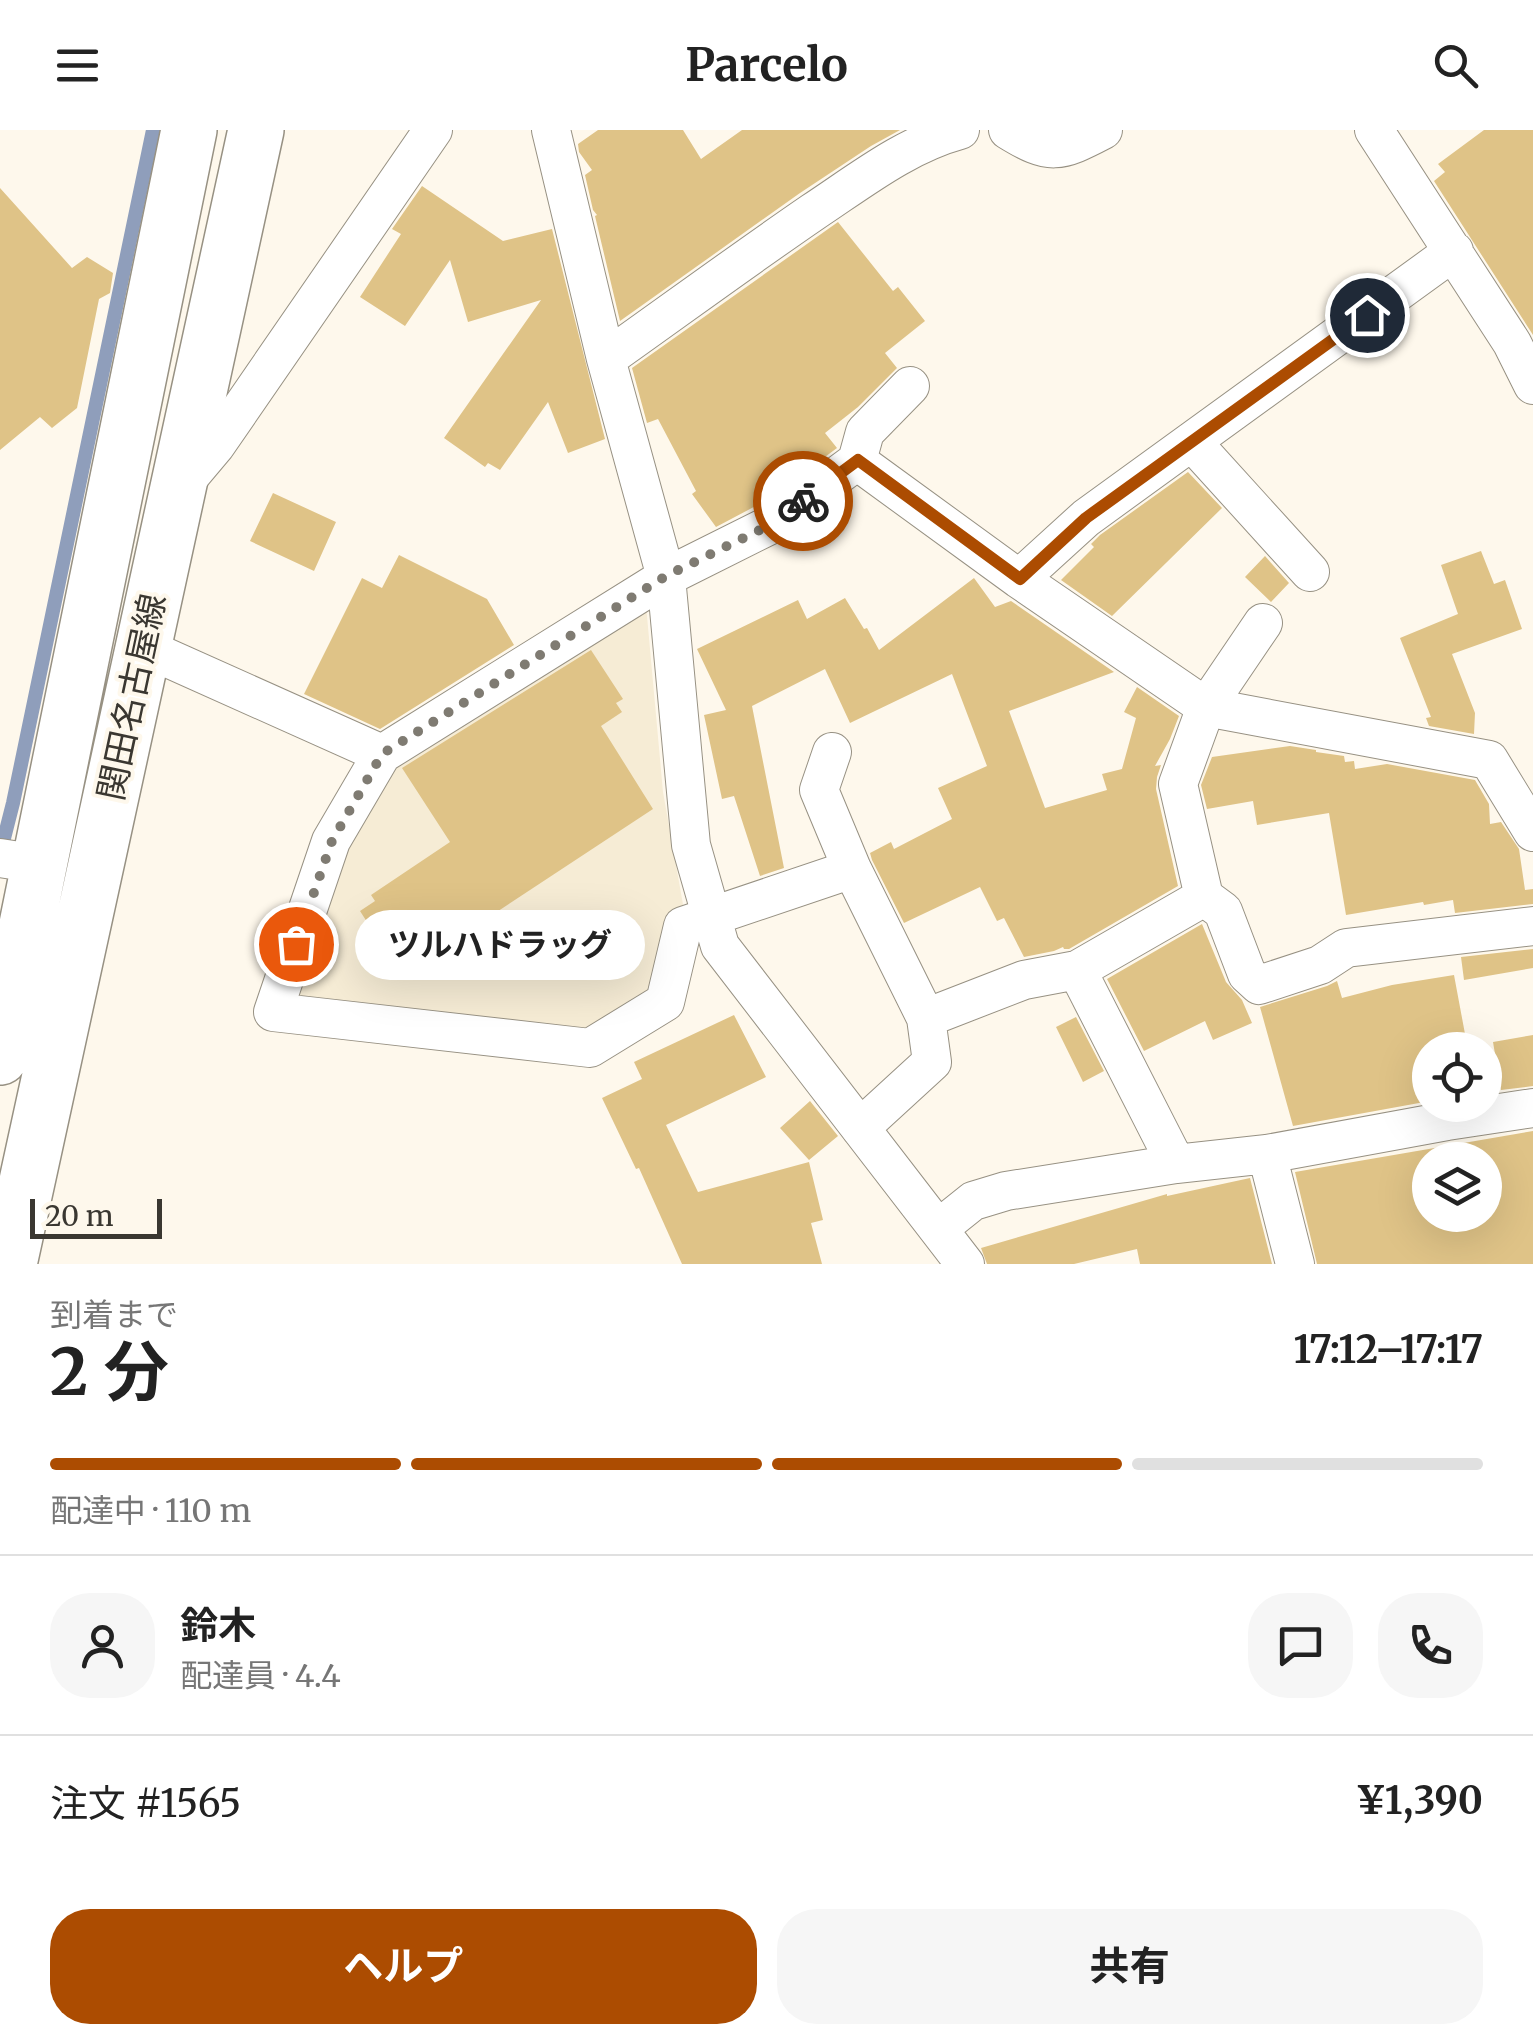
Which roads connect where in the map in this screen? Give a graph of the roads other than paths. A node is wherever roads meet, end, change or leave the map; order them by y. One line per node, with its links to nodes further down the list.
1 (189, 130): 25 (main road, 関田名古屋線)
2 (256, 130): 15 (main road, 関田名古屋線)
3 (433, 130): 15 (street)
4 (550, 130): 10 (street)
5 (960, 130): 10 (street)
6 (1009, 130): 7 (street)
7 (1103, 130)
8 (1374, 130): 9 (street)
9 (1454, 252): 11 (street); 13 (street)
10 (606, 360): 17 (street)
11 (1533, 385)
12 (910, 386): 14 (street)
13 (1192, 442): 16 (street); 18 (street)
14 (858, 460): 17 (street); 18 (street)
15 (179, 488): 20 (main road, 関田名古屋線)
16 (1310, 572)
17 (666, 576): 23 (street); 28 (street)
18 (1020, 579): 21 (street)
19 (1263, 623): 21 (street)
20 (143, 648): 23 (street); 38 (main road, 関田名古屋線)
21 (1206, 707): 24 (street); 27 (street)
22 (832, 752): 26 (street)
23 (382, 754): 28 (street)
24 (1533, 832)
25 (19, 861): 32 (main road, 関田名古屋線)
26 (852, 869): 28 (street); 31 (street)
27 (1204, 897): 29 (street); 30 (street)
28 (712, 917): 34 (street)
29 (1533, 926)
30 (1078, 970): 31 (street); 36 (street)
31 (926, 1018): 34 (street)
32 (0, 1057)
33 (1533, 1108): 35 (street)
34 (860, 1128): 37 (street)
35 (1267, 1154): 36 (street); 40 (street)
36 (1176, 1164): 37 (street)
37 (938, 1229): 39 (street)
38 (9, 1264)
39 (965, 1264)
40 (1295, 1264)

